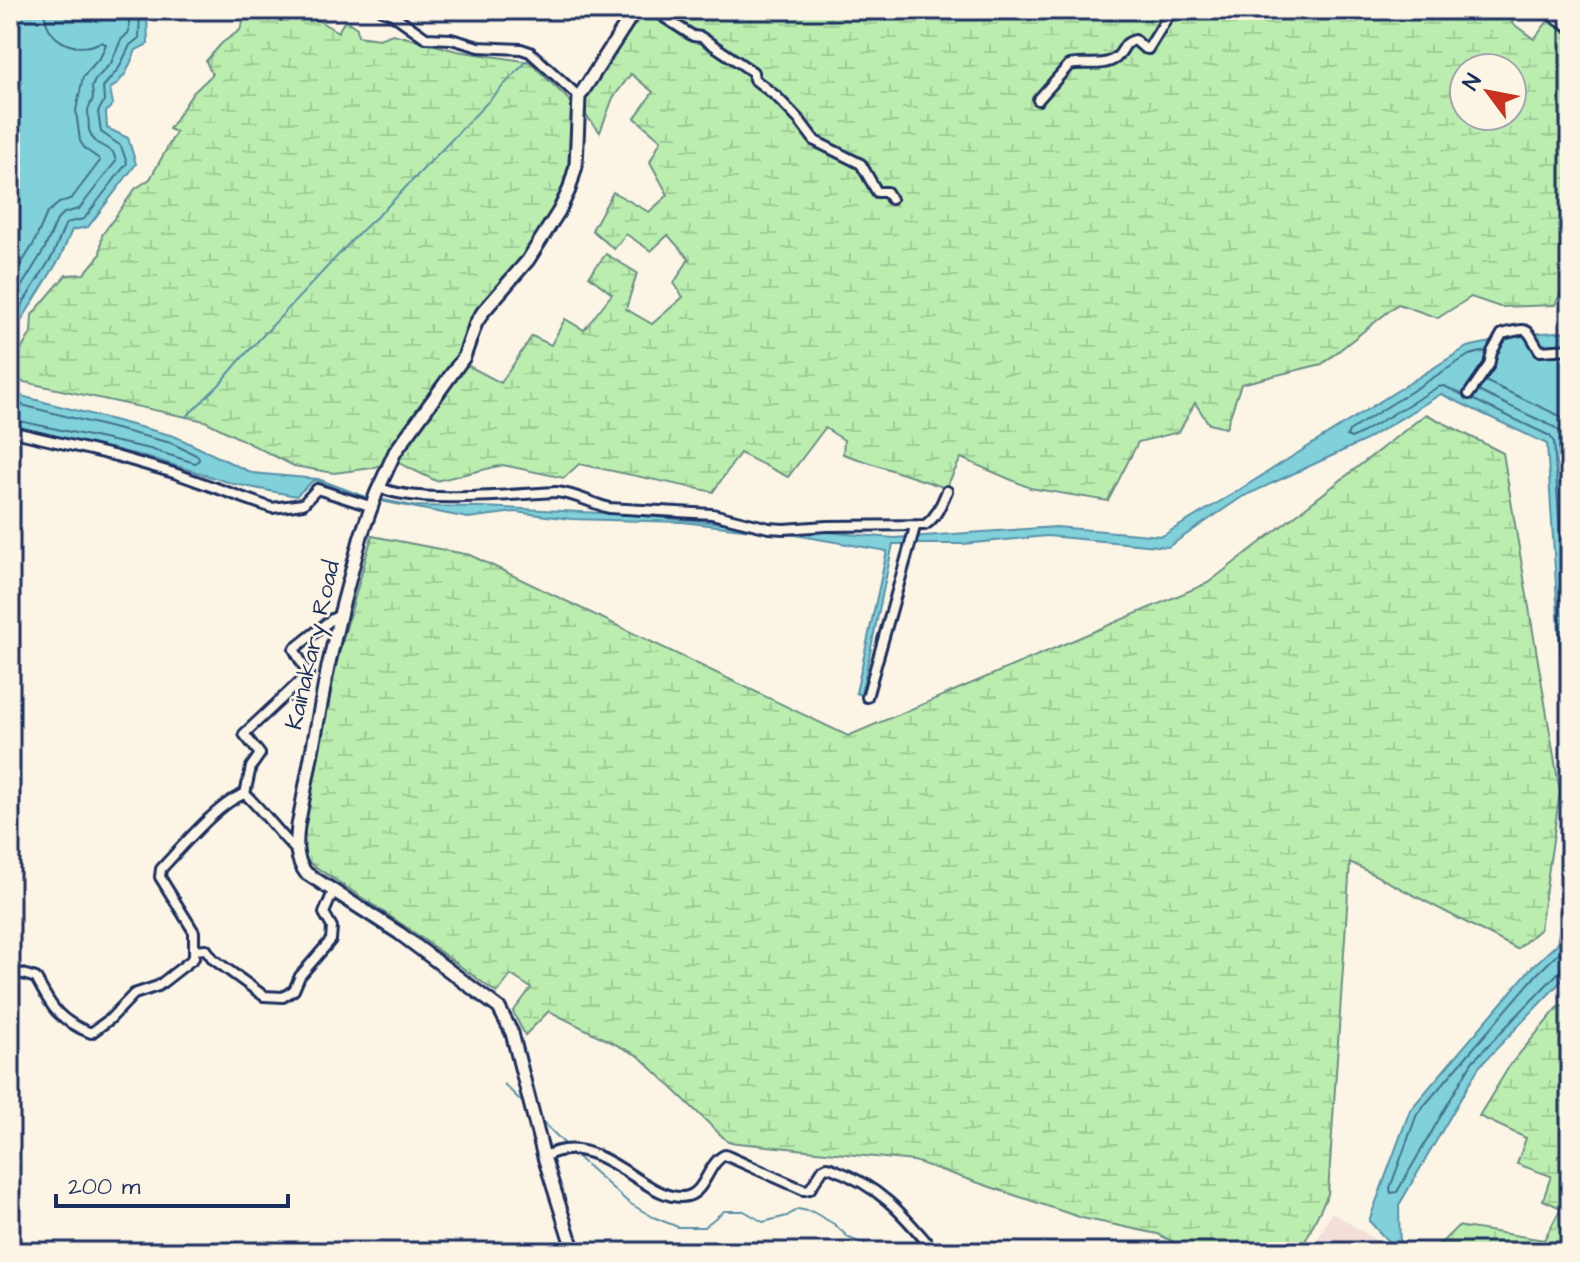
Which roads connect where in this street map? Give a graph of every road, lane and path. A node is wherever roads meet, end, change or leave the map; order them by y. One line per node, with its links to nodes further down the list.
1 (381, 10): 7 (street)
2 (635, 10): 7 (main road)
3 (661, 10): 9 (street)
4 (1172, 10): 8 (street)
5 (1546, 10): 6 (main road)
6 (1570, 25)
7 (579, 97): 14 (main road, Kainakary Road)
8 (1038, 100)
9 (891, 199)
10 (1570, 349): 11 (street)
11 (1469, 394)
12 (10, 431): 14 (street)
13 (947, 491): 15 (street)
14 (375, 498): 15 (street); 16 (main road, Kainakary Road)
15 (915, 527): 17 (street)
16 (340, 615): 18 (street); 19 (main road, Kainakary Road)
17 (867, 697)
18 (245, 794): 19 (street); 21 (street)
19 (295, 849): 20 (main road)
20 (333, 892): 21 (street); 23 (main road)
21 (194, 950): 22 (street)
22 (10, 967)
23 (544, 1155): 24 (main road); 25 (street)
24 (574, 1252)
25 (935, 1252)

